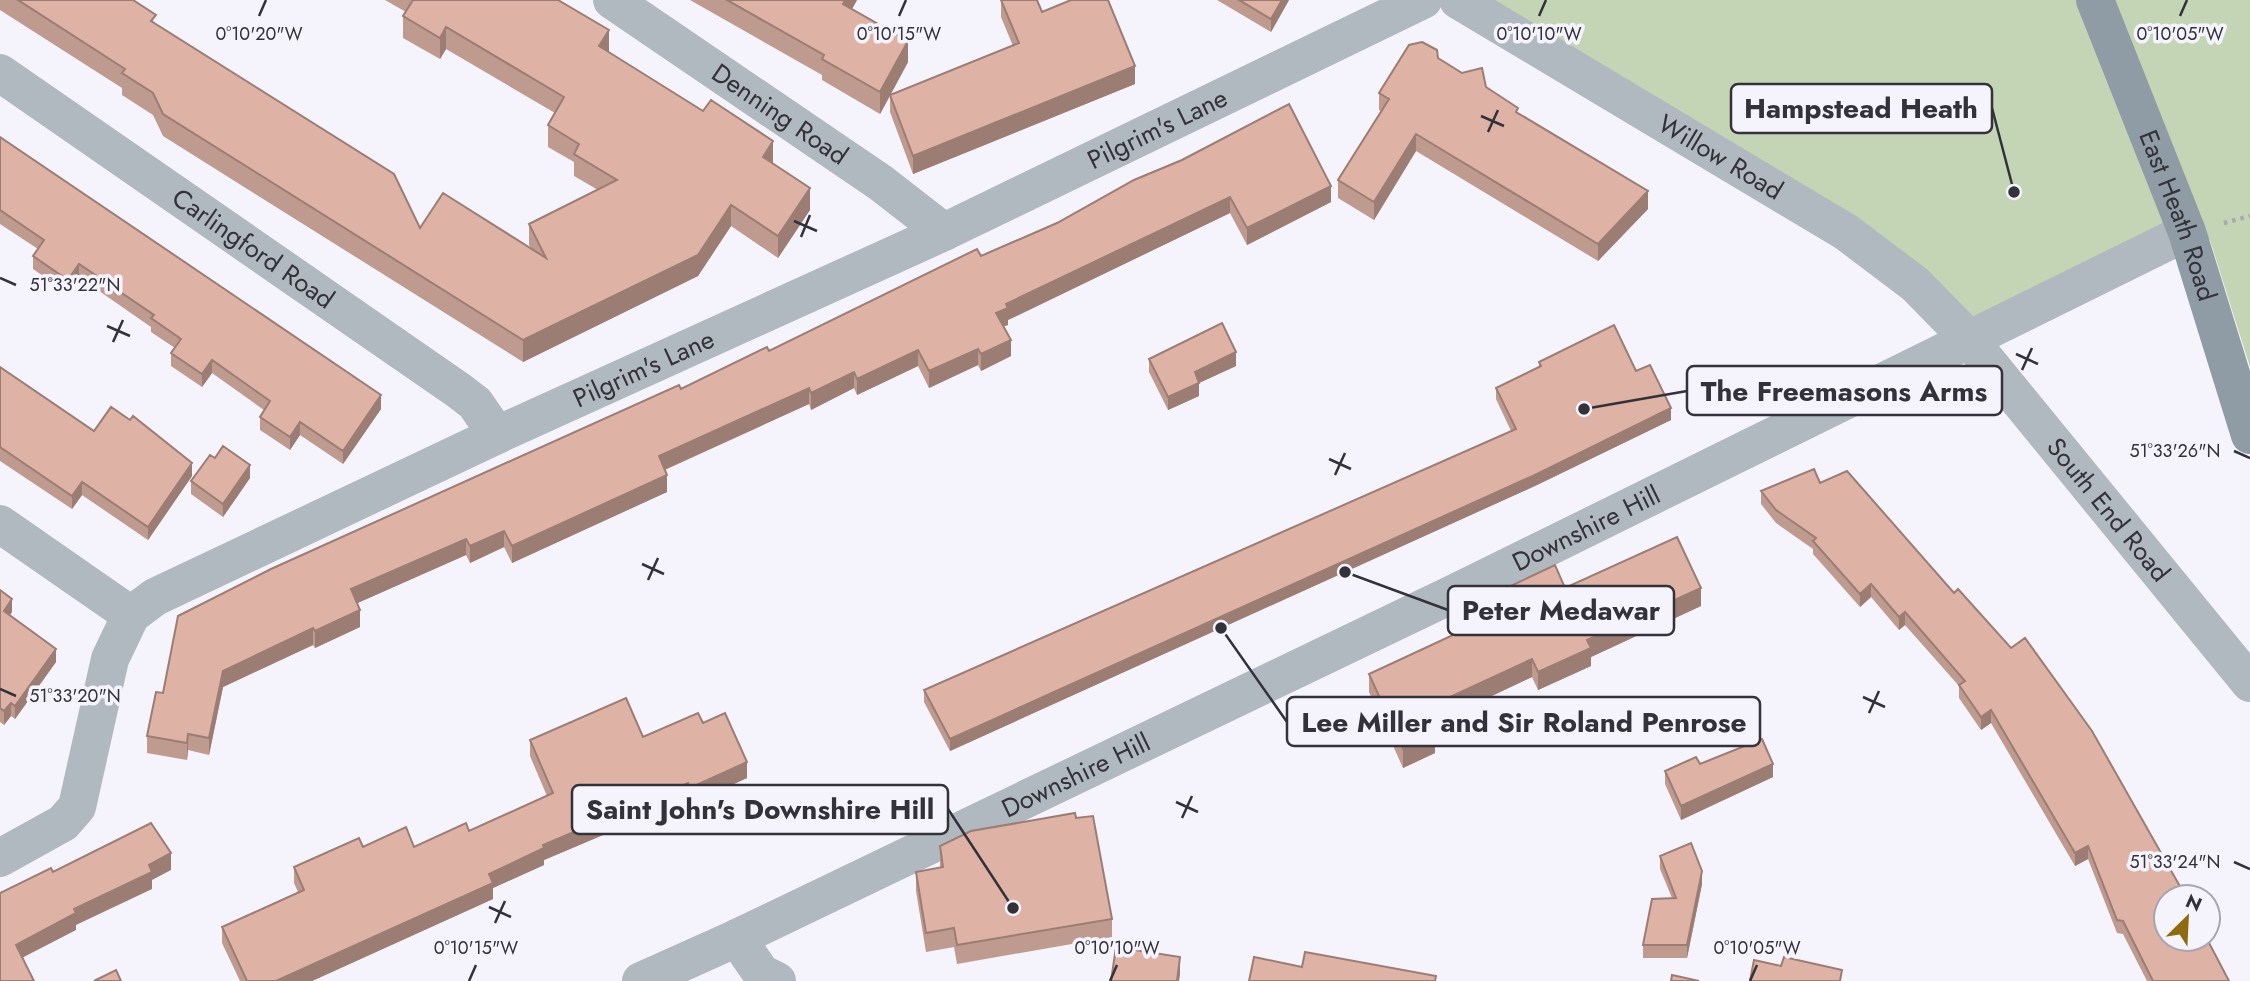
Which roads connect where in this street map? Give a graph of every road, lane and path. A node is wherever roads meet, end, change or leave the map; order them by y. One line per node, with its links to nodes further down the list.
1 (612, 0): 6 (street, Denning Road)
2 (1423, 0): 6 (street, Pilgrim's Lane)
3 (1458, 0): 8 (street, Willow Road)
4 (2095, 0): 7 (street, East Heath Road)
5 (0, 73): 9 (street, Carlingford Road)
6 (944, 232): 9 (street, Pilgrim's Lane)
7 (2187, 232): 8 (street, Downshire Hill); 10 (street, East Heath Road)
8 (1968, 338): 13 (street, South End Road); 15 (street, Downshire Hill)
9 (497, 435): 12 (street, Pilgrim's Lane)
10 (2250, 435)
11 (0, 524): 12 (street)
12 (131, 615): 14 (street, Pilgrim's Lane)
13 (2250, 683)
14 (0, 858)
15 (737, 938): 16 (street, Downshire Hill); 17 (street)
16 (641, 981)
17 (777, 981)

